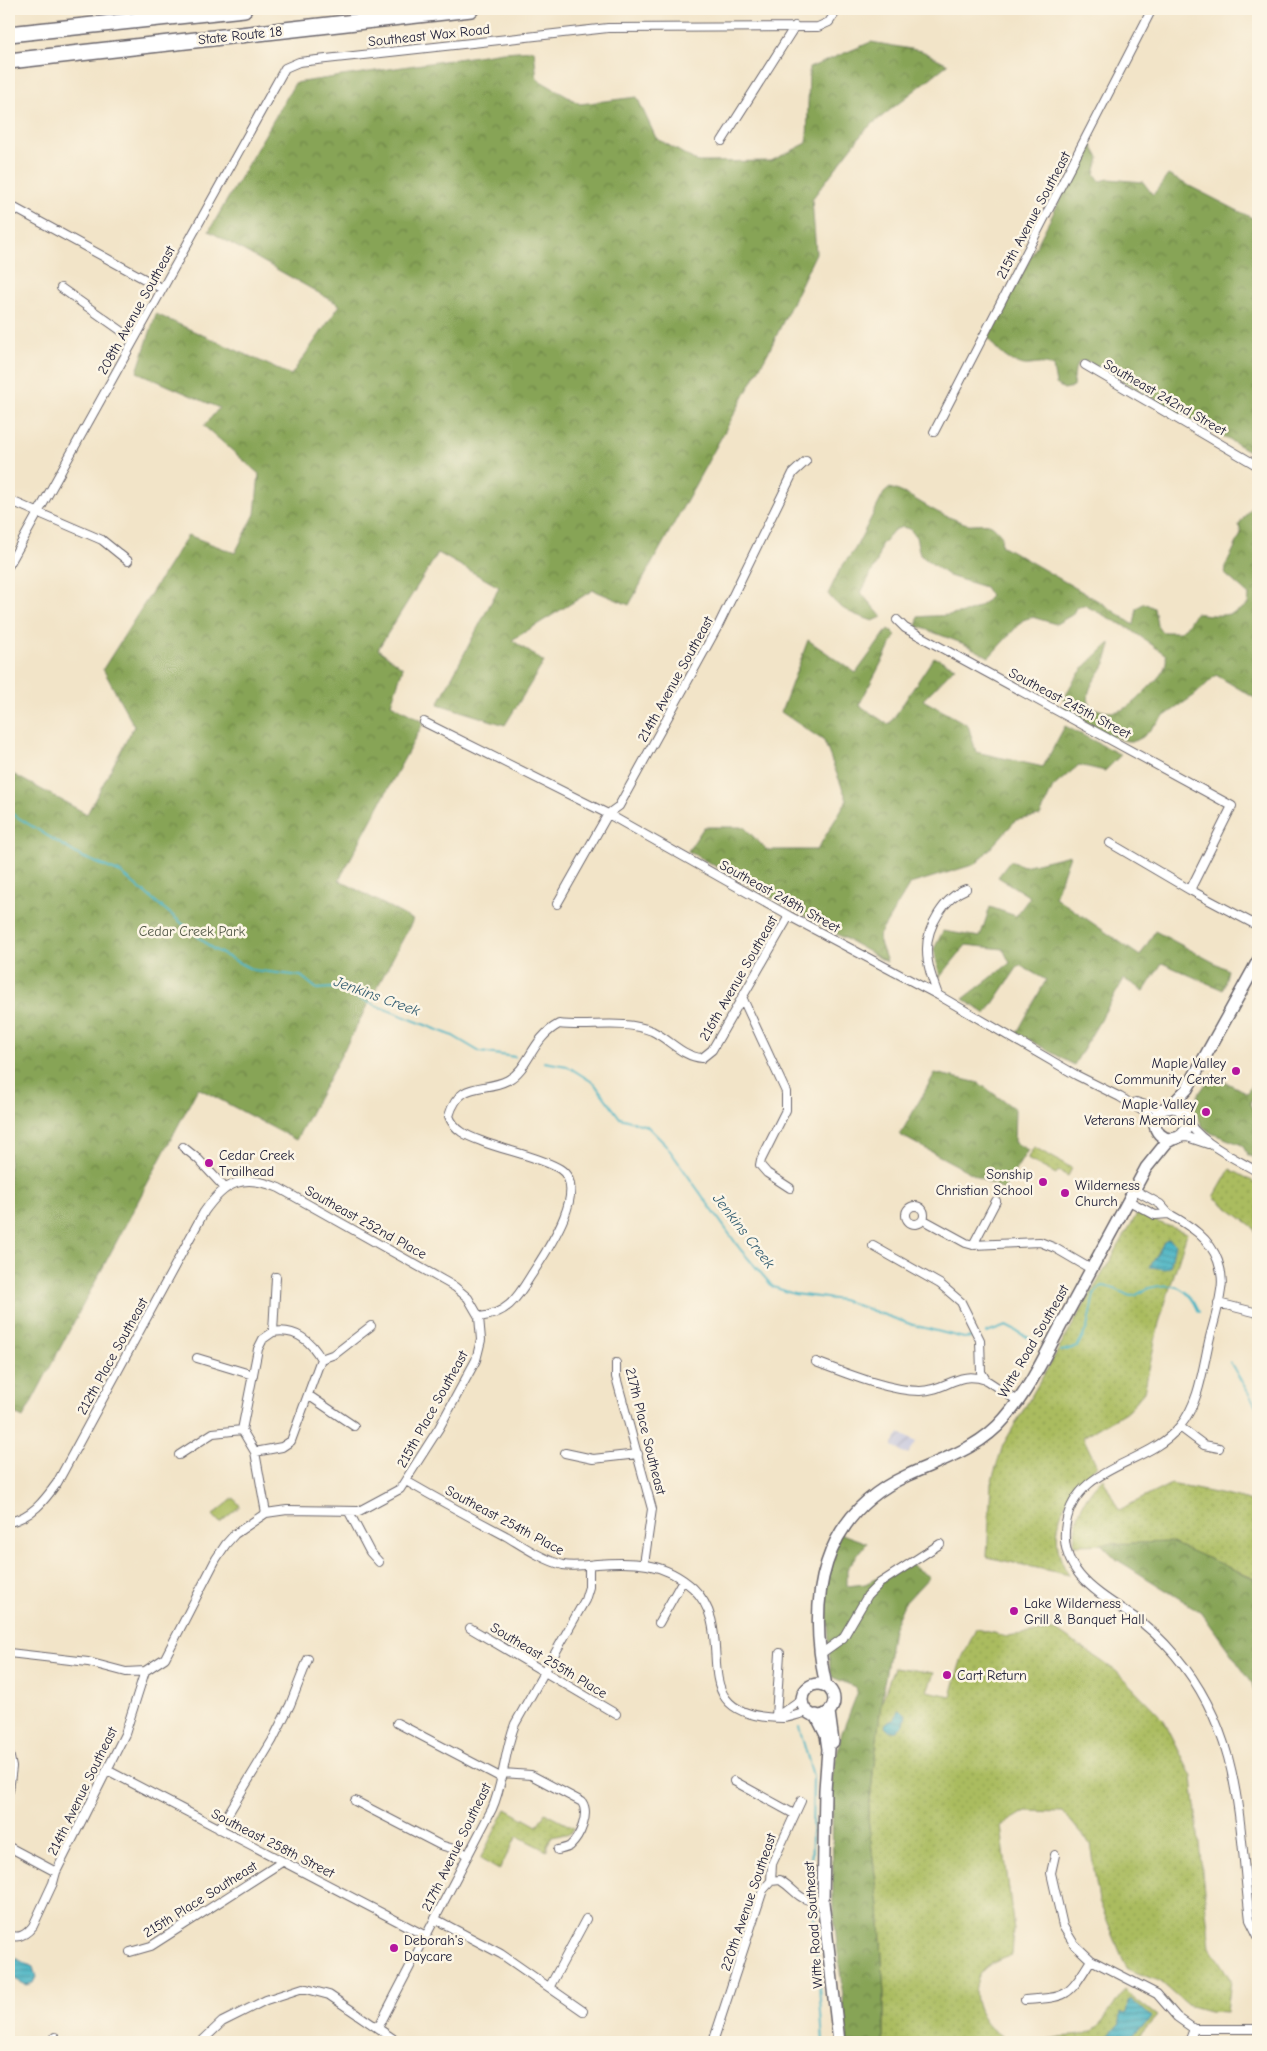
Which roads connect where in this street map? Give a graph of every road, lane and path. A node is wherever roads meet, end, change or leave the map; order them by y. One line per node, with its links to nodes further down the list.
1 (244, 9): 6 (highway, State Route 18)
2 (471, 9): 7 (highway, State Route 18)
3 (838, 9): 5 (street, Southeast Wax Road)
4 (1152, 9): 15 (street, 215th Avenue Southeast)
5 (795, 26): 8 (street, Southeast Wax Road); 9 (street)
6 (9, 34)
7 (9, 61)
8 (285, 68): 12 (street, 208th Avenue Southeast)
9 (722, 141)
10 (9, 205): 12 (street)
11 (61, 288): 13 (street)
12 (162, 288): 13 (street, 208th Avenue Southeast)
13 (133, 339): 19 (street, 208th Avenue Southeast)
14 (1086, 365): 17 (street, Southeast 242nd Street)
15 (934, 432)
16 (806, 461): 24 (street, 214th Avenue Southeast)
17 (1258, 466)
18 (9, 500): 19 (street)
19 (38, 514): 20 (street); 21 (street, 208th Avenue Southeast)
20 (128, 561)
21 (9, 565)
22 (897, 620): 27 (street, Southeast 245th Street)
23 (424, 722): 24 (street, Southeast 248th Street)
24 (608, 814): 28 (street, 214th Avenue Southeast); 29 (street, Southeast 248th Street)
25 (1110, 843): 27 (street)
26 (966, 889): 32 (street)
27 (1190, 890): 30 (street)
28 (557, 904)
29 (788, 916): 32 (street, Southeast 248th Street); 33 (street, 216th Avenue Southeast)
30 (1258, 926)
31 (1258, 960): 34 (street)
32 (938, 996): 35 (street, Southeast 248th Street)
33 (742, 998): 45 (street); 57 (street, 216th Avenue Southeast)
34 (1212, 1045): 36 (street); 37 (street)
35 (1120, 1097): 36 (street, Southeast 248th Street); 38 (street, Southeast 248th Street)
36 (1168, 1108): 37 (street); 38 (street)
37 (1186, 1117): 39 (street); 41 (street)
38 (1157, 1128): 39 (street); 42 (street, Witte Road Southeast)
39 (1175, 1138): 41 (street); 42 (street, Witte Road Southeast)
40 (183, 1147): 44 (street)
41 (1219, 1149): 43 (street)
42 (1146, 1168): 46 (street, Witte Road Southeast)
43 (1258, 1172)
44 (224, 1187): 57 (street, Southeast 252nd Place); 79 (street, 212th Place Southeast)
45 (790, 1188)
46 (1135, 1190): 48 (street, Witte Road Southeast); 49 (street)
47 (996, 1201): 51 (street)
48 (1129, 1201): 49 (street); 53 (street, Witte Road Southeast)
49 (1169, 1214): 55 (street)
50 (924, 1220): 51 (street)
51 (974, 1244): 53 (street)
52 (874, 1246): 65 (street)
53 (1091, 1269): 67 (street, Witte Road Southeast)
54 (276, 1277): 59 (street)
55 (1218, 1303): 56 (street); 69 (street)
56 (1258, 1313)
57 (479, 1317): 76 (street, 215th Place Southeast)
58 (371, 1326): 61 (street)
59 (273, 1332): 61 (street); 64 (street)
60 (197, 1358): 64 (street)
61 (321, 1359): 66 (street)
62 (816, 1362): 65 (street)
63 (616, 1363): 74 (street, 217th Place Southeast)
64 (253, 1374): 70 (street)
65 (986, 1380): 67 (street)
66 (308, 1395): 68 (street); 72 (street)
67 (1018, 1401): 89 (street, Witte Road Southeast)
68 (354, 1426)
69 (1180, 1427): 71 (street); 122 (street)
70 (242, 1430): 72 (street); 75 (street)
71 (1219, 1448)
72 (255, 1452): 78 (street)
73 (566, 1453): 74 (street)
74 (638, 1454): 82 (street, 217th Place Southeast)
75 (179, 1455)
76 (406, 1481): 77 (street, 215th Place Southeast); 83 (street, Southeast 254th Place)
77 (349, 1512): 78 (street, 215th Place Southeast); 81 (street)
78 (266, 1513): 91 (street)
79 (9, 1522)
80 (940, 1544): 89 (street)
81 (379, 1562)
82 (644, 1564): 83 (street, Southeast 254th Place); 84 (street, Southeast 254th Place)
83 (590, 1565): 92 (street, 217th Avenue Southeast)
84 (683, 1580): 85 (street); 98 (street, Southeast 254th Place)
85 (659, 1623)
86 (470, 1628): 92 (street, Southeast 255th Place)
87 (9, 1653): 91 (street)
88 (780, 1653): 98 (street)
89 (822, 1656): 93 (street, Witte Road Southeast)
90 (308, 1659): 109 (street)
91 (145, 1671): 101 (street, 214th Avenue Southeast)
92 (544, 1672): 96 (street, Southeast 255th Place); 102 (street, 217th Avenue Southeast)
93 (820, 1686): 94 (street); 95 (street, Witte Road Southeast)
94 (803, 1698): 97 (street, Witte Road Southeast); 98 (street)
95 (829, 1712): 97 (street); 103 (street, Witte Road Southeast)
96 (616, 1714)
97 (812, 1714): 98 (street, Southeast 254th Place); 103 (street, Witte Road Southeast)
98 (776, 1718)
99 (397, 1723): 102 (street)
100 (9, 1753): 105 (street)
101 (109, 1771): 109 (street, Southeast 258th Street); 115 (street, 214th Avenue Southeast)
102 (503, 1776): 111 (street); 113 (street, 217th Avenue Southeast)
103 (826, 1776): 117 (street, Witte Road Southeast)
104 (734, 1781): 108 (street)
105 (9, 1791)
106 (355, 1800): 113 (street)
107 (801, 1801): 108 (street, 220th Avenue Southeast)
108 (794, 1814): 116 (street, 220th Avenue Southeast)
109 (219, 1830): 114 (street, Southeast 258th Street)
110 (9, 1847): 115 (street)
111 (558, 1850)
112 (1055, 1855): 124 (street)
113 (468, 1856): 118 (street, 217th Avenue Southeast)
114 (282, 1862): 121 (street, Southeast 258th Street); 123 (street, 215th Place Southeast)
115 (56, 1872): 120 (street, 214th Avenue Southeast)
116 (772, 1880): 117 (street); 133 (street, 220th Avenue Southeast)
117 (823, 1902): 134 (street, Witte Road Southeast)
118 (435, 1919): 121 (street, 217th Avenue Southeast); 125 (street)
119 (586, 1919): 125 (street)
120 (9, 1935)
121 (426, 1936): 128 (street, 217th Avenue Southeast)
122 (1258, 1936)
123 (130, 1952)
124 (1091, 1960): 126 (street); 130 (street)
125 (550, 1986): 127 (street)
126 (1025, 2000)
127 (583, 2010)
128 (378, 2028): 131 (street); 132 (street)
129 (1258, 2029): 130 (street)
130 (1194, 2030): 135 (street)
131 (200, 2042)
132 (398, 2042)
133 (713, 2042)
134 (839, 2042)
135 (1189, 2042)

